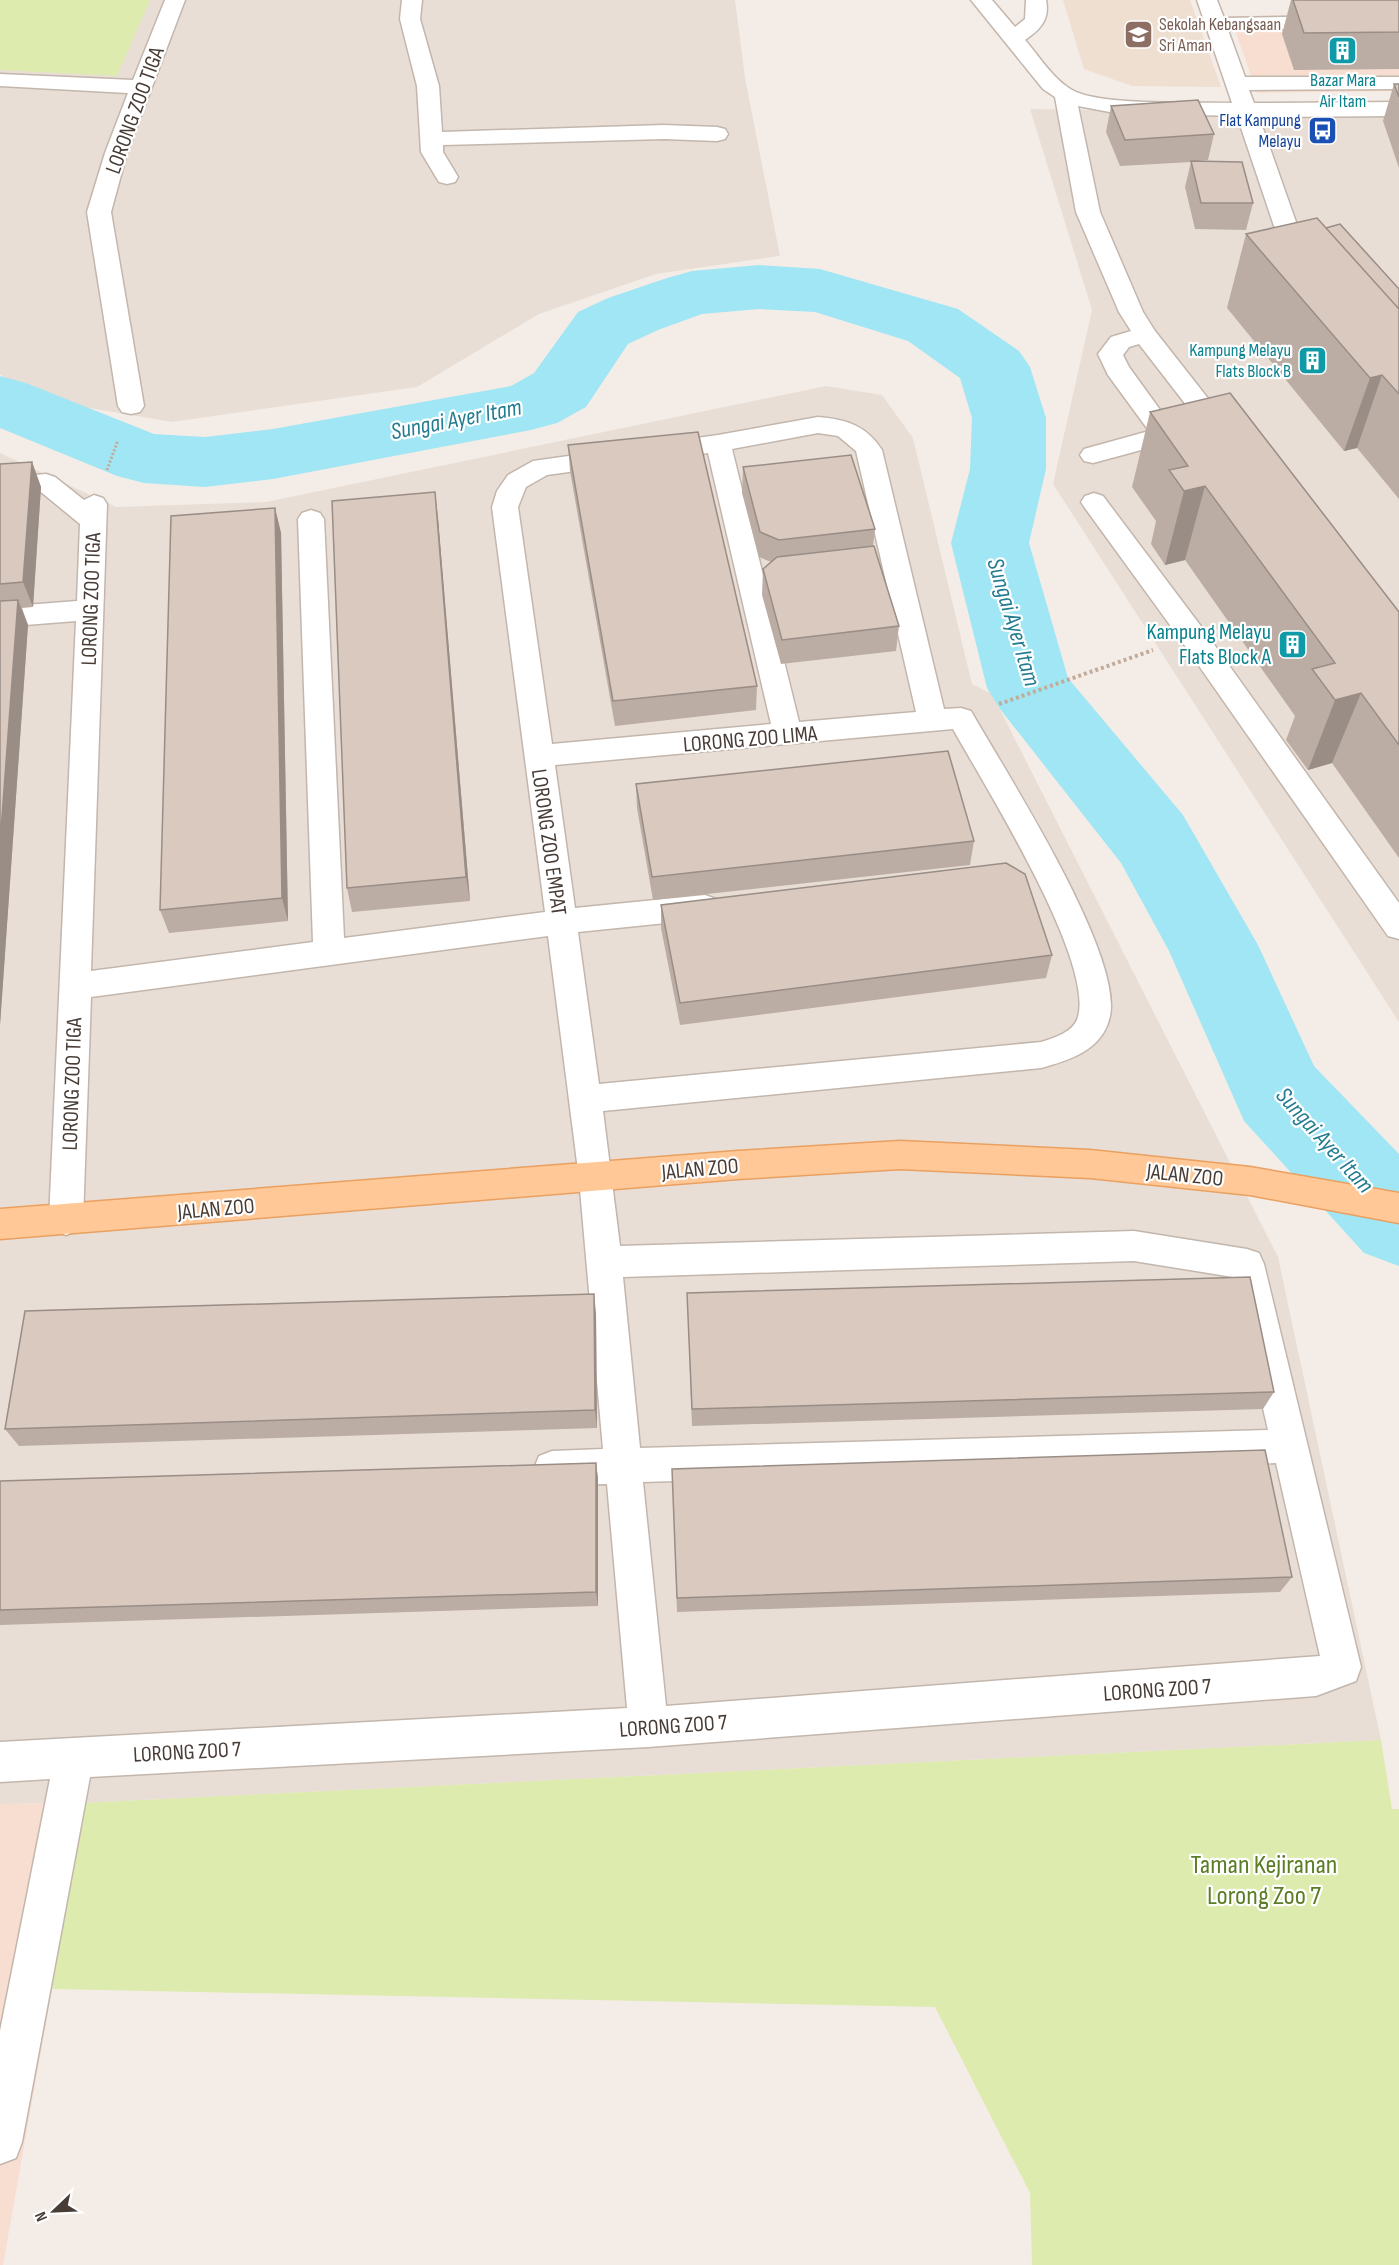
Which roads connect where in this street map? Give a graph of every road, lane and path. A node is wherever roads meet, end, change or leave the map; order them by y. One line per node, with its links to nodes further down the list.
1 (175, 0): 14 (street, LORONG ZOO TIGA)
2 (412, 0): 19 (street)
3 (981, 0): 10 (street)
4 (1036, 0): 10 (street)
5 (1207, 0): 9 (street)
6 (1262, 0): 8 (street)
7 (1399, 21): 8 (street)
8 (1271, 23): 9 (street)
9 (1216, 24): 13 (street)
10 (1012, 39): 15 (street)
11 (0, 80): 14 (street)
12 (1399, 82): 13 (street)
13 (1237, 84): 17 (street)
14 (142, 87): 23 (street, LORONG ZOO TIGA)
15 (1065, 95): 17 (street); 22 (street)
16 (1399, 109): 17 (street)
17 (1246, 110): 21 (street)
18 (717, 134): 19 (street)
19 (431, 139): 20 (street)
20 (447, 177)
21 (1328, 276)
22 (1144, 335): 24 (street); 25 (street)
23 (131, 406): 31 (path, LORONG ZOO TIGA)
24 (1213, 423): 25 (street); 27 (street)
25 (1165, 435): 28 (street)
26 (718, 442): 37 (street); 38 (street); 39 (street, LORONG ZOO EMPAT)
27 (1235, 450)
28 (1093, 455)
29 (0, 487): 31 (street)
30 (1095, 502): 35 (street)
31 (94, 512): 33 (street, LORONG ZOO TIGA)
32 (310, 519): 43 (street)
33 (89, 610): 34 (street); 44 (street, LORONG ZOO TIGA)
34 (0, 617)
35 (1194, 636): 36 (path); 42 (street)
36 (999, 704)
37 (947, 720): 38 (street, LORONG ZOO LIMA); 45 (street)
38 (788, 735): 39 (street, LORONG ZOO LIMA)
39 (538, 756): 41 (street, LORONG ZOO EMPAT)
40 (738, 903): 41 (street)
41 (561, 922): 43 (street); 45 (street, LORONG ZOO EMPAT)
42 (1399, 927)
43 (329, 953): 44 (street)
44 (75, 986): 48 (street, LORONG ZOO TIGA)
45 (584, 1099): 46 (street, LORONG ZOO EMPAT)
46 (596, 1178): 47 (main road, JALAN ZOO); 48 (main road, JALAN ZOO); 50 (street, LORONG ZOO EMPAT)
47 (1399, 1208)
48 (66, 1220): 49 (main road, JALAN ZOO)
49 (0, 1224)
50 (604, 1262): 51 (street); 52 (street, LORONG ZOO EMPAT)
51 (1290, 1446): 52 (street); 54 (street, LORONG ZOO 7)
52 (622, 1466): 53 (street); 54 (street, LORONG ZOO EMPAT)
53 (514, 1469)
54 (648, 1727): 55 (street, LORONG ZOO 7)
55 (74, 1757): 56 (street, LORONG ZOO 7); 57 (street)
56 (0, 1762)
57 (0, 2142)

